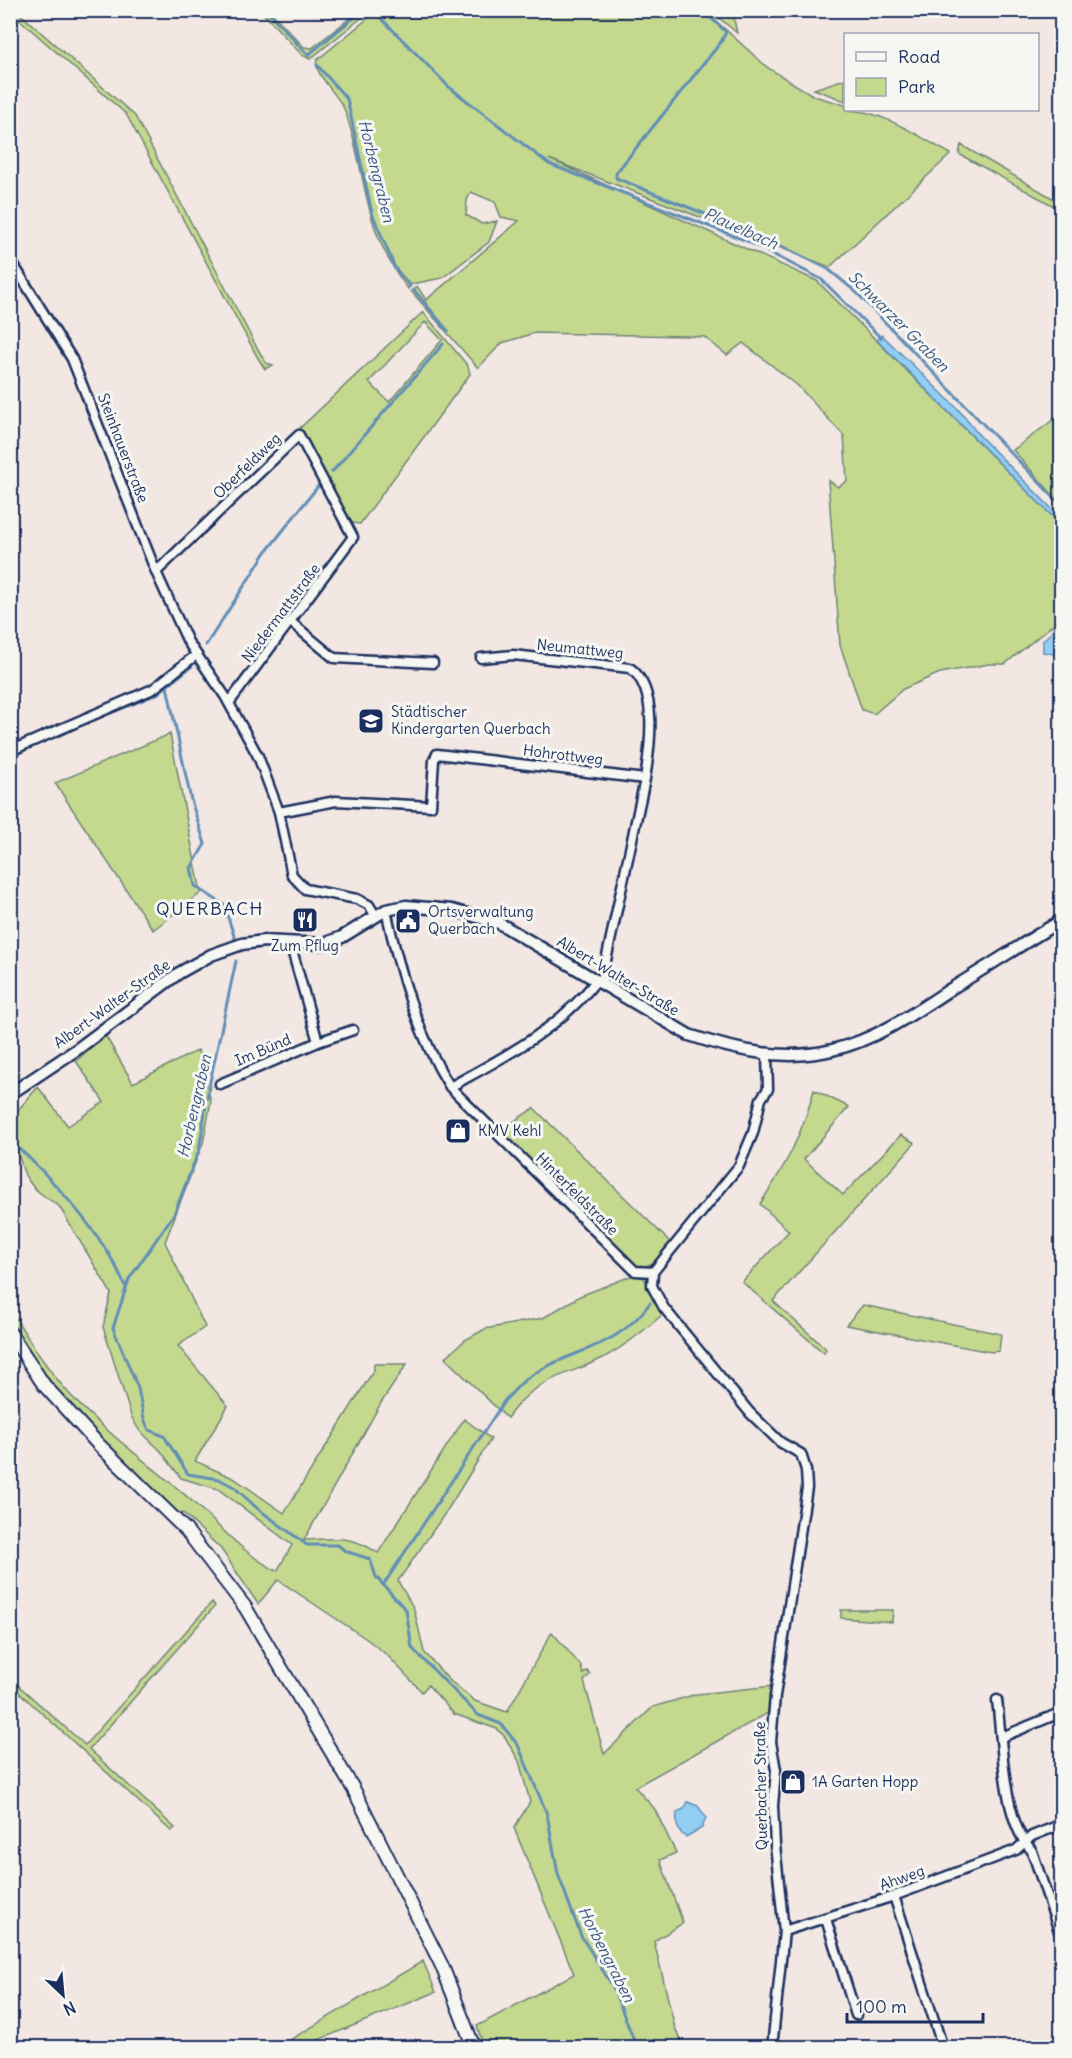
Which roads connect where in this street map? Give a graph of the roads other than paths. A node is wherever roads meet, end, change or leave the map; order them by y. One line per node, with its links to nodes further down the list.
1 (10, 259): 3 (street, Steinhauerstraße)
2 (353, 537): 3 (street, Oberfeldweg); 4 (street, Niedermattstraße)
3 (156, 572): 5 (street, Steinhauerstraße)
4 (292, 623): 7 (street); 8 (street, Niedermattstraße)
5 (196, 655): 8 (street, Steinhauerstraße); 9 (street)
6 (481, 658): 10 (street, Neumattweg)
7 (433, 663)
8 (230, 704): 11 (street, Steinhauerstraße)
9 (10, 751)
10 (645, 779): 11 (street, Hohrottweg); 15 (street)
11 (279, 812): 12 (street, Steinhauerstraße)
12 (381, 912): 14 (street, Albert-Walter-Straße); 15 (street, Albert-Walter-Straße); 20 (street, Hinterfeldstraße)
13 (1062, 920): 18 (street, Albert-Walter-Straße)
14 (290, 944): 17 (street); 21 (street, Albert-Walter-Straße)
15 (599, 983): 18 (street, Albert-Walter-Straße); 20 (street)
16 (353, 1030): 17 (street, Im Bünd)
17 (318, 1042): 19 (street, Im Bünd)
18 (767, 1054): 22 (street)
19 (220, 1084)
20 (450, 1087): 22 (street, Hinterfeldstraße)
21 (10, 1094)
22 (653, 1272): 31 (street, Querbacher Straße)
23 (10, 1333): 34 (main road)
24 (997, 1700): 26 (street)
25 (1062, 1712): 26 (street)
26 (1002, 1737): 28 (street)
27 (1062, 1824): 28 (street, Ahweg)
28 (1025, 1842): 29 (street, Ahweg); 32 (street)
29 (894, 1896): 30 (street, Ahweg); 36 (street)
30 (825, 1919): 31 (street, Ahweg); 33 (street)
31 (784, 1931): 35 (street, Querbacher Straße)
32 (1062, 1940)
33 (856, 2015)
34 (474, 2048)
35 (772, 2048)
36 (943, 2048)

